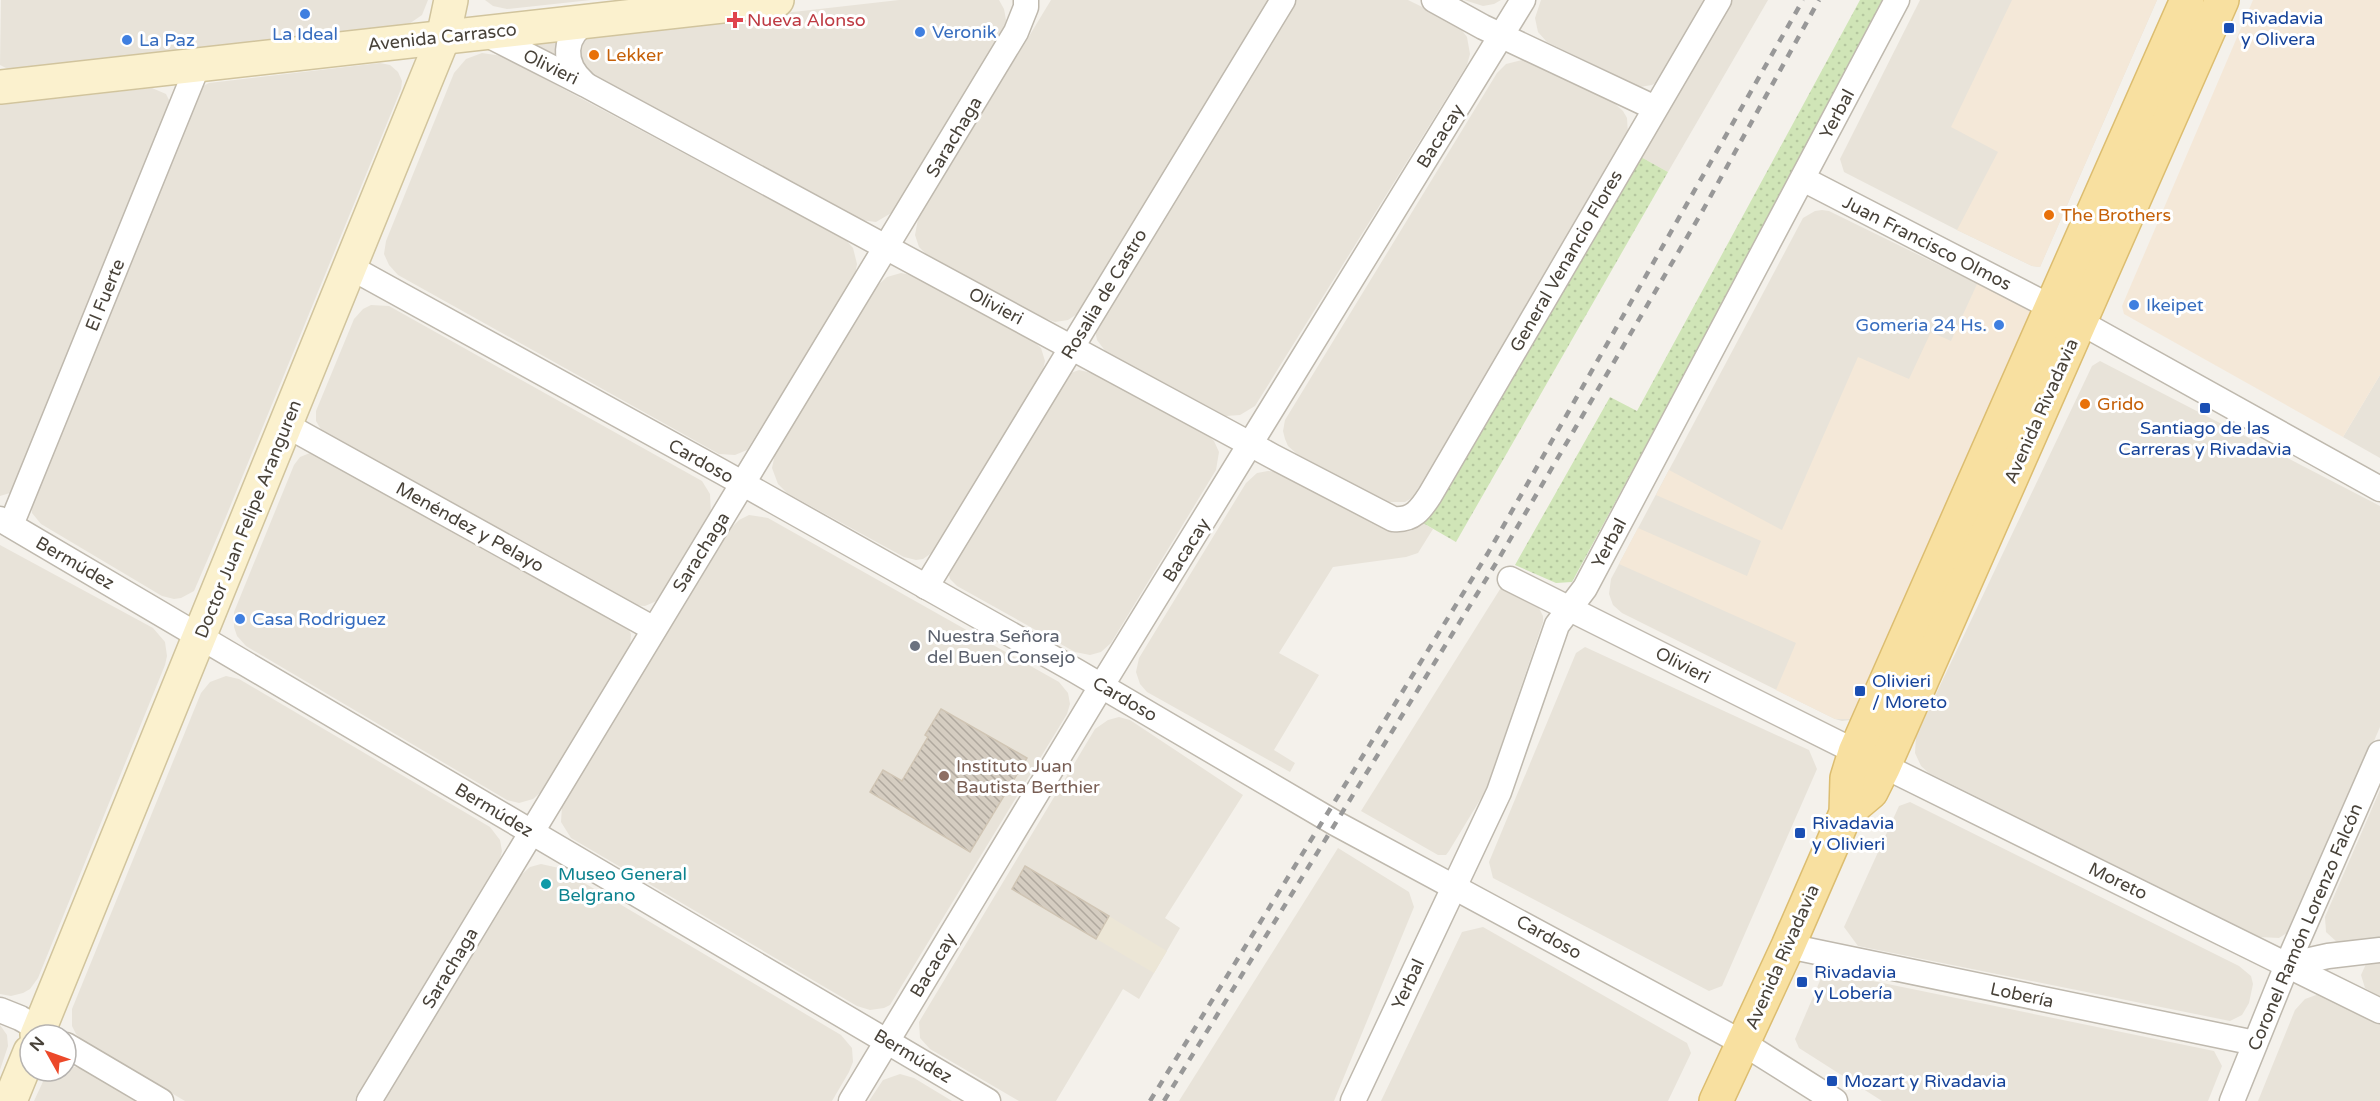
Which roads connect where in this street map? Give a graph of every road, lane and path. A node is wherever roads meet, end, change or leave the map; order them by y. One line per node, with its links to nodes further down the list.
1 (451, 0): 14 (street, Doctor Juan Felipe Aranguren)
2 (777, 0): 11 (street, Avenida Carrasco)
3 (1026, 0): 20 (street, Sarachaga)
4 (1282, 0): 24 (street, Rosalia de Castro)
5 (1434, 0): 13 (street)
6 (1523, 0): 13 (street, Bacacay)
7 (1719, 0): 18 (street, General Venancio Flores)
8 (1897, 0): 19 (street, Yerbal)
9 (2187, 0): 22 (main road, Avenida Rivadavia)
10 (2222, 0): 23 (main road, Avenida Rivadavia)
11 (589, 21): 12 (street, Avenida Carrasco); 16 (street, Olivieri)
12 (484, 33): 14 (street, Avenida Carrasco); 16 (street, Olivieri)
13 (1502, 36): 18 (street); 26 (street, Bacacay)
14 (443, 38): 15 (street, Avenida Carrasco); 21 (street, Doctor Juan Felipe Aranguren)
15 (198, 65): 17 (street, Avenida Carrasco); 30 (street, El Fuerte)
16 (586, 85): 20 (street, Olivieri)
17 (0, 87)
18 (1654, 108): 29 (street, General Venancio Flores)
19 (1803, 178): 22 (street, Juan Francisco Olmos); 33 (street, Yerbal)
20 (886, 248): 24 (street, Olivieri); 27 (street, Sarachaga)
21 (350, 267): 25 (street, Doctor Juan Felipe Aranguren); 27 (street, Cardoso)
22 (2051, 307): 23 (street, Juan Francisco Olmos); 37 (main road, Avenida Rivadavia)
23 (2080, 322): 28 (street, Juan Francisco Olmos); 39 (main road, Avenida Rivadavia)
24 (1072, 346): 26 (street, Olivieri); 32 (street, Rosalia de Castro)
25 (286, 425): 34 (street, Menéndez y Pelayo); 35 (street, Doctor Juan Felipe Aranguren)
26 (1250, 444): 29 (street, Olivieri); 36 (street, Bacacay)
27 (743, 483): 32 (street, Cardoso); 34 (street, Sarachaga)
28 (2380, 489)
29 (1408, 518)
30 (6, 522): 35 (street, Bermúdez)
31 (1510, 579): 33 (street, Olivieri)
32 (926, 587): 36 (street, Cardoso)
33 (1569, 609): 37 (street, Olivieri); 42 (street, Yerbal)
34 (654, 629): 41 (street, Sarachaga)
35 (200, 636): 41 (street, Bermúdez); 49 (street, Doctor Juan Felipe Aranguren)
36 (1102, 686): 42 (street, Cardoso); 50 (street, Bacacay)
37 (1856, 752): 39 (street, Moreto); 40 (main road, Avenida Rivadavia)
38 (2380, 753): 45 (street, Coronel Ramón Lorenzo Falcón)
39 (1884, 766): 40 (main road, Avenida Rivadavia); 45 (street, Moreto)
40 (1846, 813): 43 (main road, Avenida Rivadavia)
41 (531, 833): 50 (street, Bermúdez); 57 (street, Sarachaga)
42 (1454, 885): 51 (street, Cardoso); 60 (street, Yerbal)
43 (1788, 946): 51 (main road, Avenida Rivadavia); 52 (street, Lobería)
44 (2380, 950): 45 (street)
45 (2287, 965): 47 (street, Moreto); 52 (street, Coronel Ramón Lorenzo Falcón)
46 (0, 1010): 48 (street)
47 (2380, 1011)
48 (20, 1023)
49 (50, 1023)
50 (888, 1041): 58 (street, Bacacay); 59 (street, Bermúdez)
51 (1743, 1042): 61 (main road, Avenida Rivadavia); 62 (street, Cardoso)
52 (2255, 1043): 63 (street, Coronel Ramón Lorenzo Falcón)
53 (78, 1057): 56 (street)
54 (20, 1083): 55 (street, Doctor Juan Felipe Aranguren)
55 (10, 1101)
56 (161, 1101)
57 (369, 1101)
58 (851, 1101)
59 (988, 1101)
60 (1353, 1101)
61 (1716, 1101)
62 (1835, 1101)
63 (2232, 1101)

